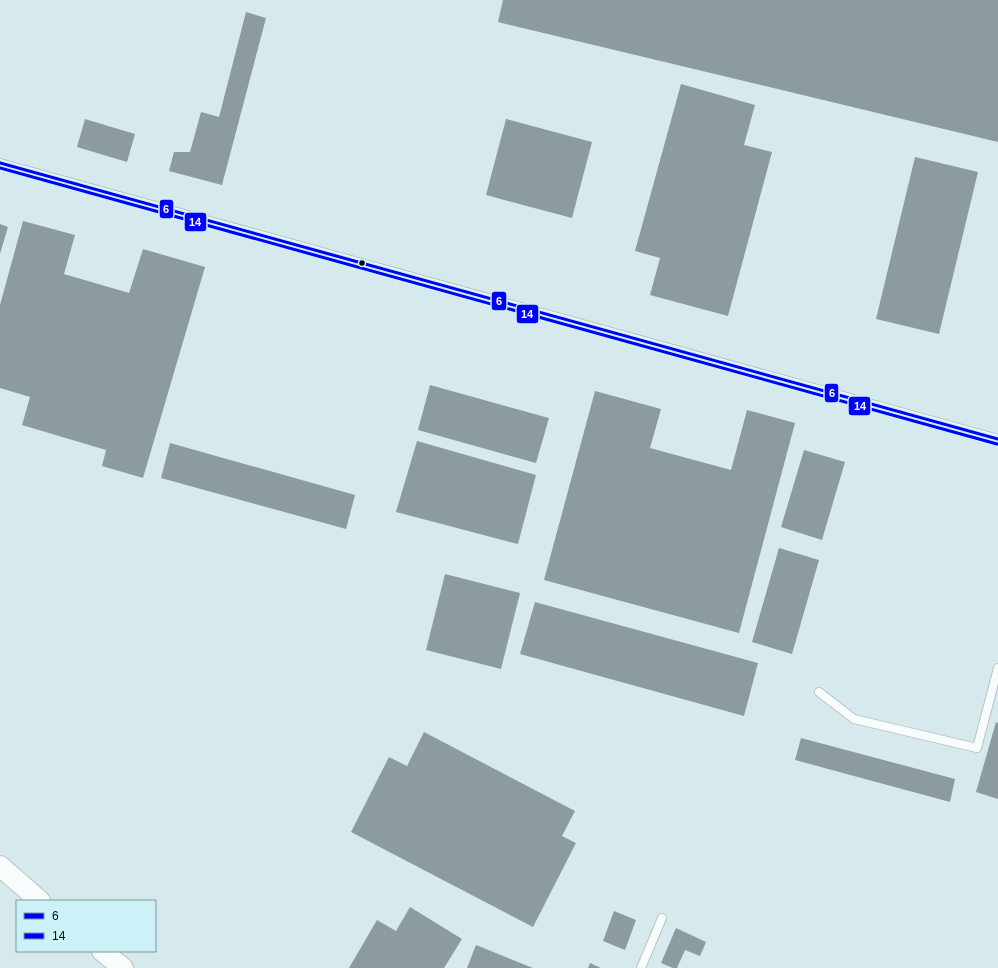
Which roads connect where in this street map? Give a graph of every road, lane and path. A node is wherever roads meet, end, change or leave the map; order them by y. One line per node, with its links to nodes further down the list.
1 (0, 162): 2 (lane)
2 (998, 439)
3 (998, 668): 4 (lane)
4 (819, 692)
5 (0, 866): 6 (street)
6 (39, 900)
7 (662, 918): 10 (lane)
8 (103, 952): 9 (street)
9 (123, 968)
10 (641, 968)

